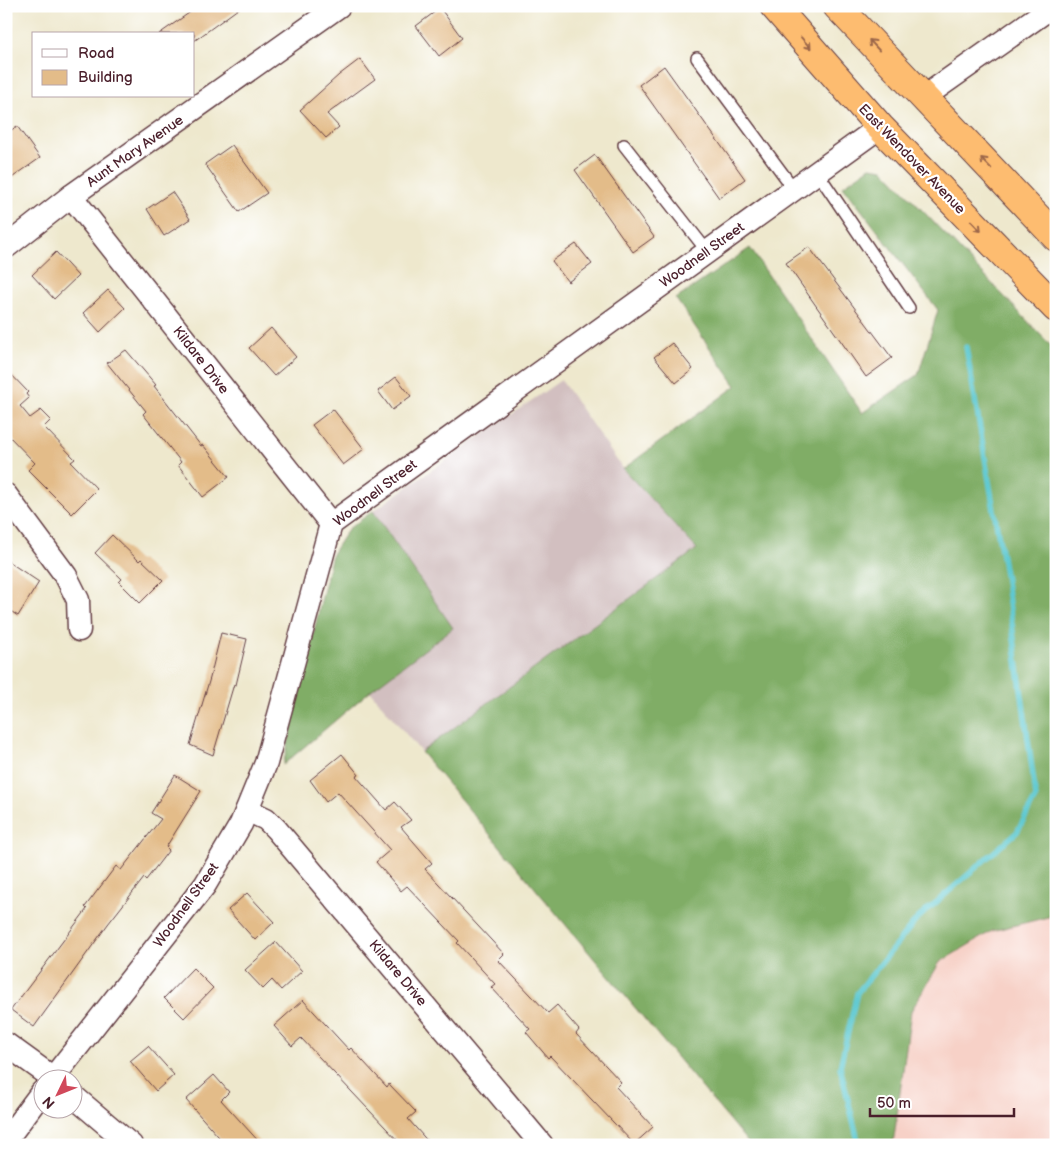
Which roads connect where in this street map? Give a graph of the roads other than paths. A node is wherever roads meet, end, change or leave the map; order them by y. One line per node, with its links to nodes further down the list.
1 (339, 6): 11 (street, Aunt Mary Avenue)
2 (774, 6): 7 (highway, East Wendover Avenue, one-way to 7)
3 (838, 6): 6 (highway, one-way to 3)
4 (1053, 6): 6 (street)
5 (697, 58): 10 (lane)
6 (924, 98): 12 (highway, one-way to 6)
7 (880, 127): 9 (street, Woodnell Street); 16 (highway, East Wendover Avenue, one-way to 16)
8 (624, 145): 14 (lane)
9 (817, 172): 10 (street, Woodnell Street); 15 (lane)
10 (794, 189): 14 (street, Woodnell Street)
11 (71, 196): 13 (street, Aunt Mary Avenue); 18 (street, Kildare Drive)
12 (1056, 236)
13 (6, 248)
14 (707, 252): 18 (street, Woodnell Street)
15 (909, 308)
16 (1056, 308)
17 (6, 495): 19 (street)
18 (332, 524): 20 (street, Woodnell Street)
19 (79, 630)
20 (247, 810): 23 (street, Woodnell Street); 28 (street, Kildare Drive)
21 (6, 1044): 22 (street)
22 (39, 1068)
23 (61, 1068)
24 (82, 1103): 27 (street)
25 (32, 1105): 26 (street)
26 (6, 1140)
27 (131, 1145)
28 (542, 1145)

